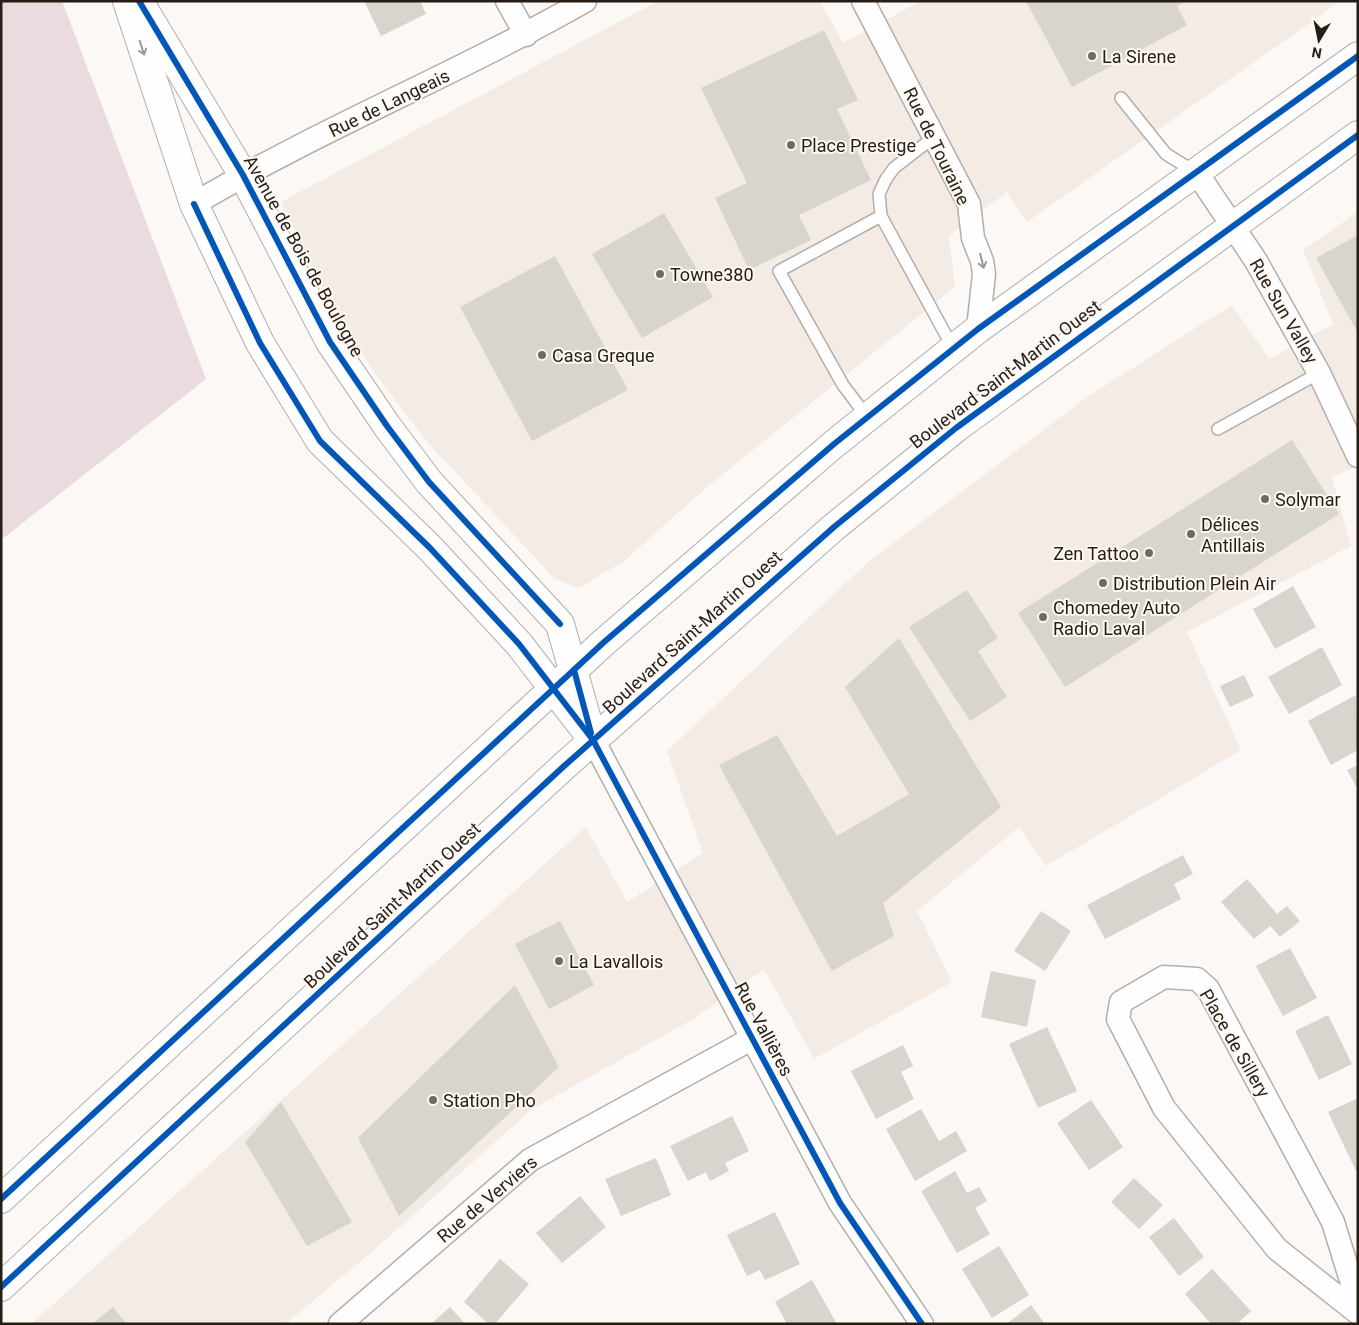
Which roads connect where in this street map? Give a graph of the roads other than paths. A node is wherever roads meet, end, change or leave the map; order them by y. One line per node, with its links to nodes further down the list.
1 (127, 1): 13 (main road, one-way to 13)
2 (139, 1): 12 (main road, Avenue de Bois de Boulogne)
3 (508, 1): 6 (street)
4 (585, 1): 6 (street, Rue de Langeais)
5 (863, 1): 9 (street, Rue de Touraine)
6 (526, 35): 12 (street, Rue de Langeais)
7 (1358, 56): 11 (main road)
8 (1121, 98): 11 (lane)
9 (934, 137): 14 (lane); 16 (street, Rue de Touraine, one-way to 16)
10 (1356, 139): 15 (main road, Boulevard Saint-Martin Ouest)
11 (1197, 173): 15 (street, Rue Sun Valley); 16 (main road)
12 (243, 175): 13 (street, Rue de Langeais); 22 (main road, Avenue de Bois de Boulogne)
13 (194, 204): 23 (main road)
14 (881, 216): 17 (lane); 19 (lane)
15 (1233, 226): 18 (street, Rue Sun Valley); 24 (main road, Boulevard Saint-Martin Ouest)
16 (978, 329): 17 (main road)
17 (953, 348): 19 (main road)
18 (1319, 373): 20 (lane); 21 (street, Rue Sun Valley)
19 (867, 417): 22 (main road)
20 (1218, 429)
21 (1358, 456)
22 (574, 670): 23 (main road); 24 (main road, Avenue de Bois de Boulogne)
23 (554, 688): 24 (main road); 26 (main road)
24 (593, 740): 25 (street, Rue Vallières); 27 (main road, Boulevard Saint-Martin Ouest)
25 (753, 1038): 30 (street, Rue de Verviers); 31 (street, Rue Vallières)
26 (1, 1199)
27 (1, 1287)
28 (1358, 1303): 29 (street, Place de Sillery)
29 (1358, 1313)
30 (340, 1324)
31 (922, 1324)

